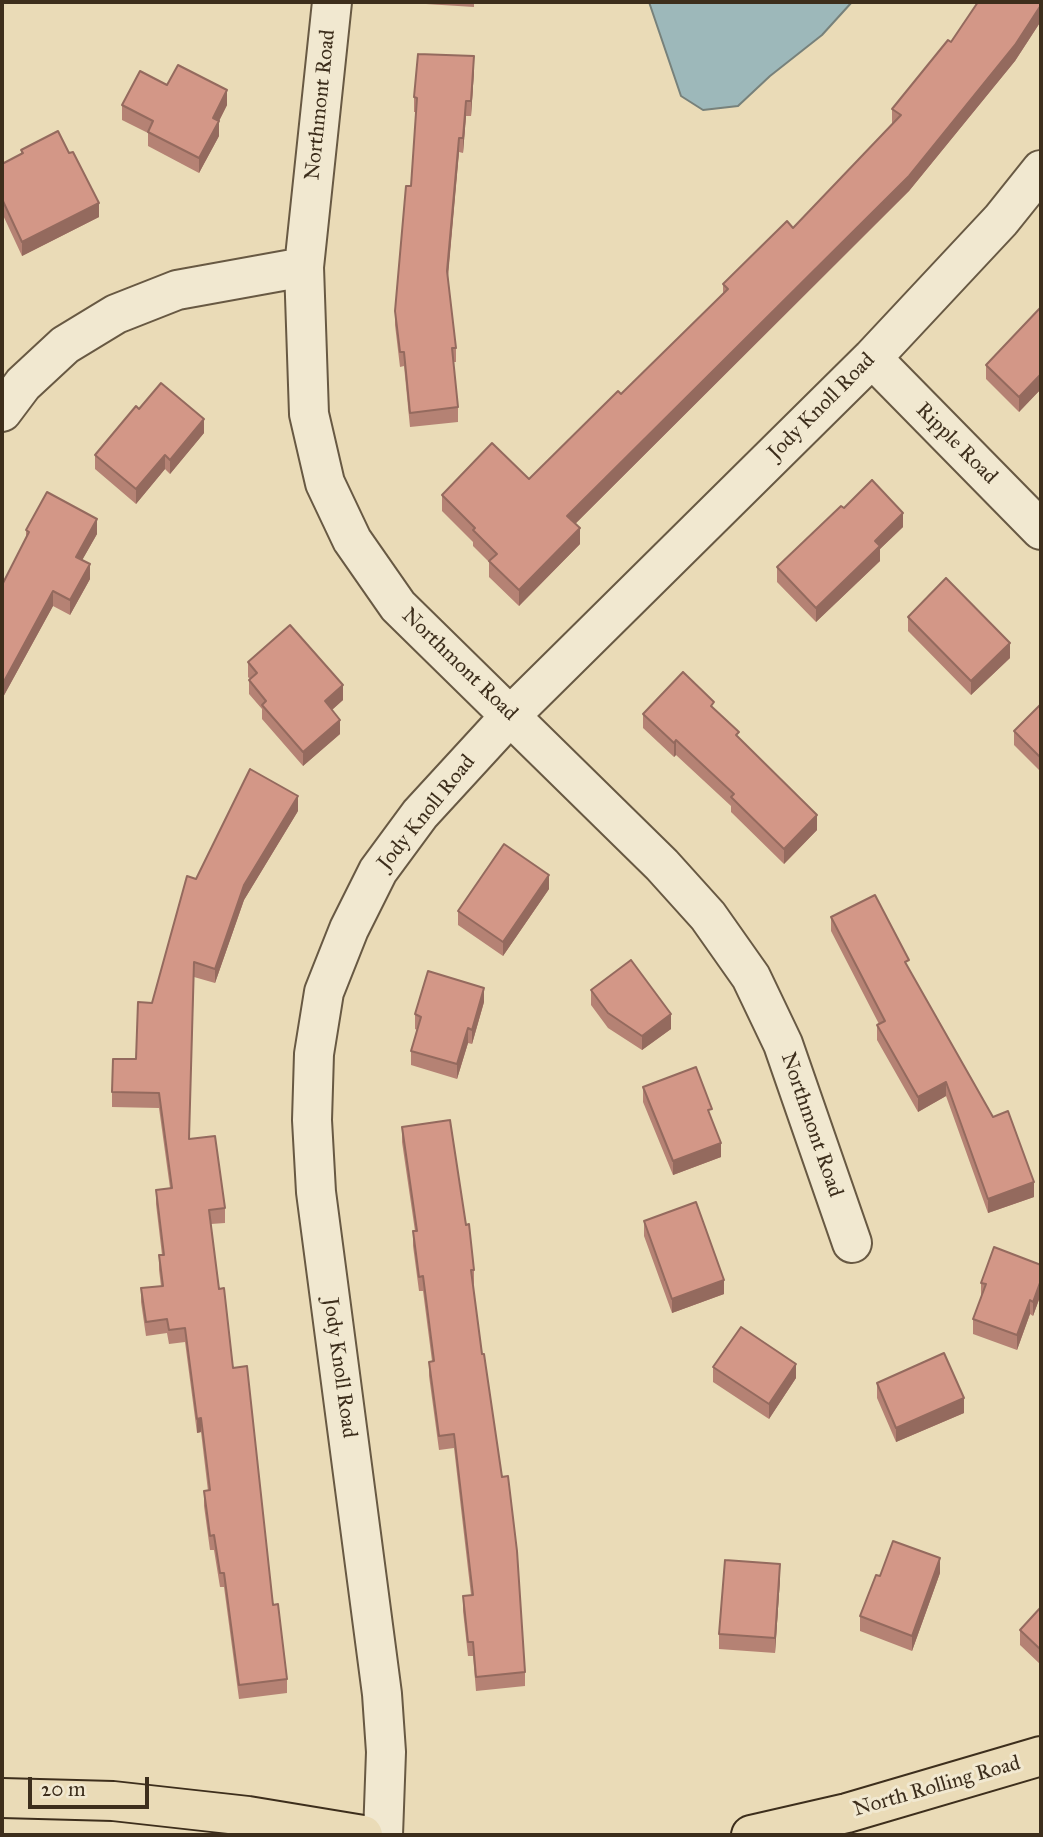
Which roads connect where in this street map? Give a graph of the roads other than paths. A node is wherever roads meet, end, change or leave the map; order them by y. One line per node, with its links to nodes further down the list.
1 (332, 2): 3 (street, Northmont Road)
2 (1041, 170): 4 (street, Jody Knoll Road)
3 (304, 267): 5 (street); 7 (street, Northmont Road)
4 (872, 358): 6 (street, Ripple Road); 7 (street, Jody Knoll Road)
5 (2, 412)
6 (1041, 530)
7 (510, 716): 8 (street, Northmont Road); 12 (street, Jody Knoll Road)
8 (852, 1243)
9 (1041, 1756): 13 (main road, North Rolling Road)
10 (2, 1798): 11 (main road)
11 (363, 1835)
12 (383, 1835)
13 (751, 1835)

